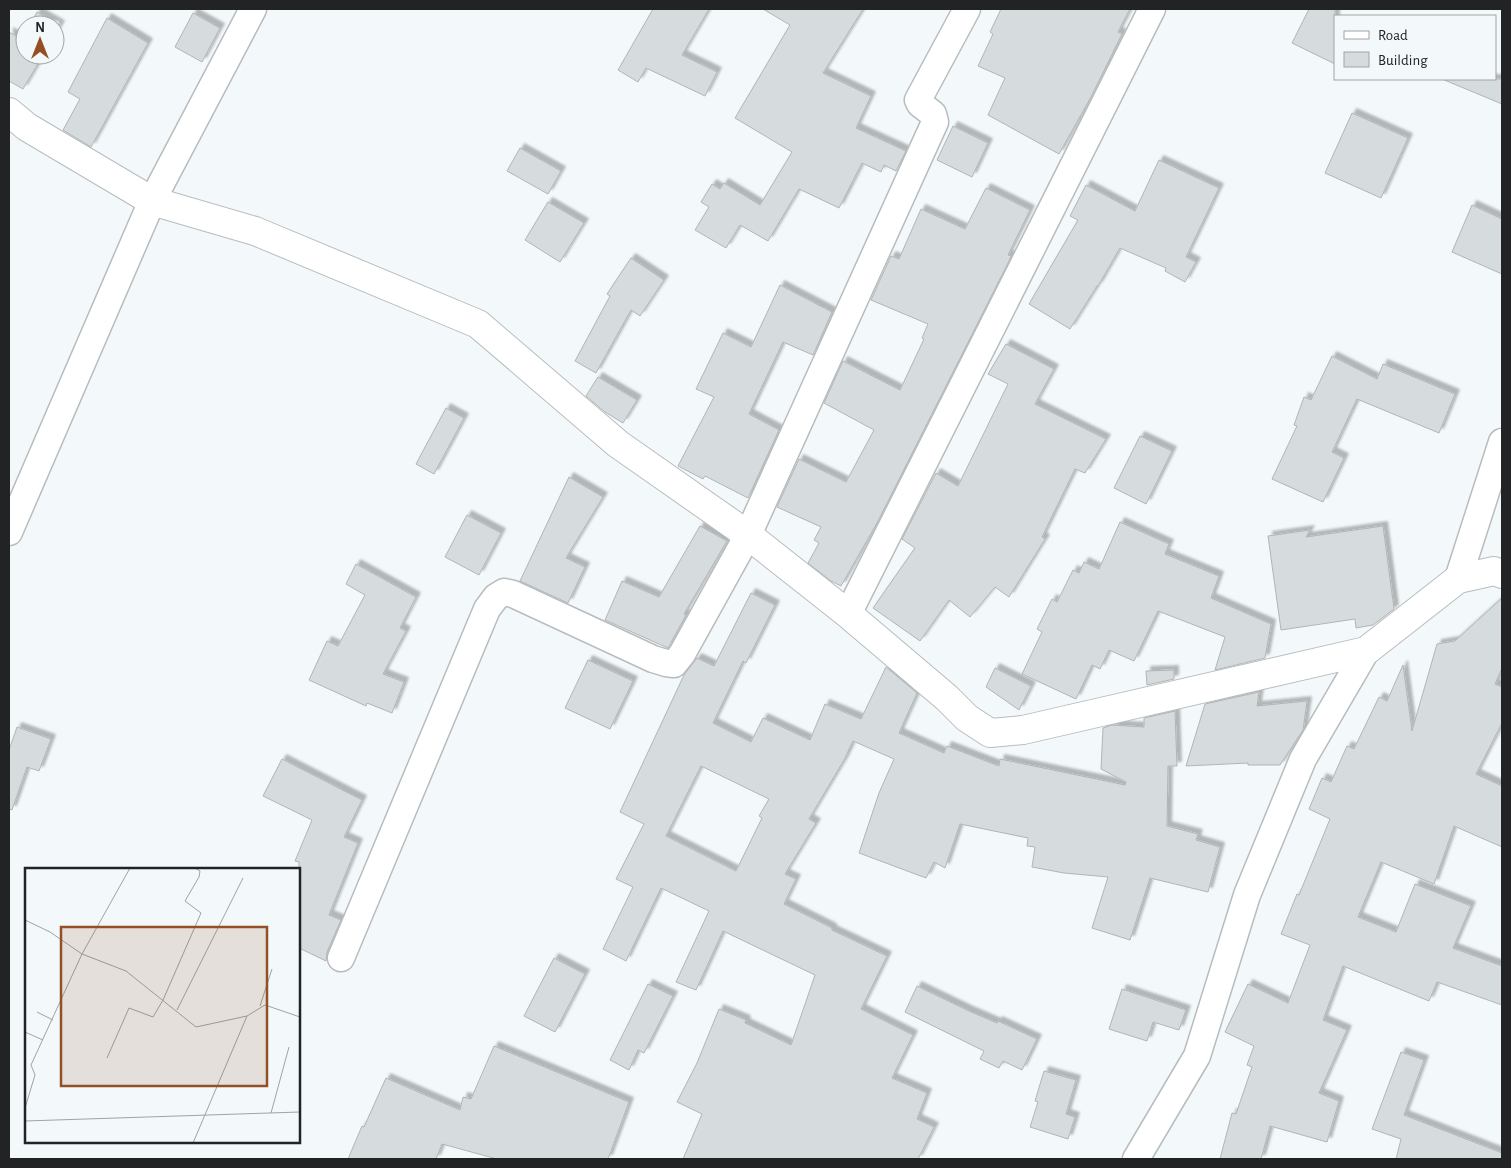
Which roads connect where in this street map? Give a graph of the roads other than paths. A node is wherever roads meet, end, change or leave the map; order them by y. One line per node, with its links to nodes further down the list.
1 (253, 9): 5 (street)
2 (967, 9): 8 (street)
3 (1152, 9): 11 (street)
4 (9, 112): 5 (street)
5 (152, 200): 7 (street); 8 (street)
6 (1502, 442): 10 (street)
7 (9, 532)
8 (748, 534): 11 (street); 13 (street)
9 (1502, 574): 10 (street)
10 (1458, 579): 12 (street)
11 (848, 614): 12 (street)
12 (1366, 651): 14 (street)
13 (341, 958)
14 (1136, 1159)

